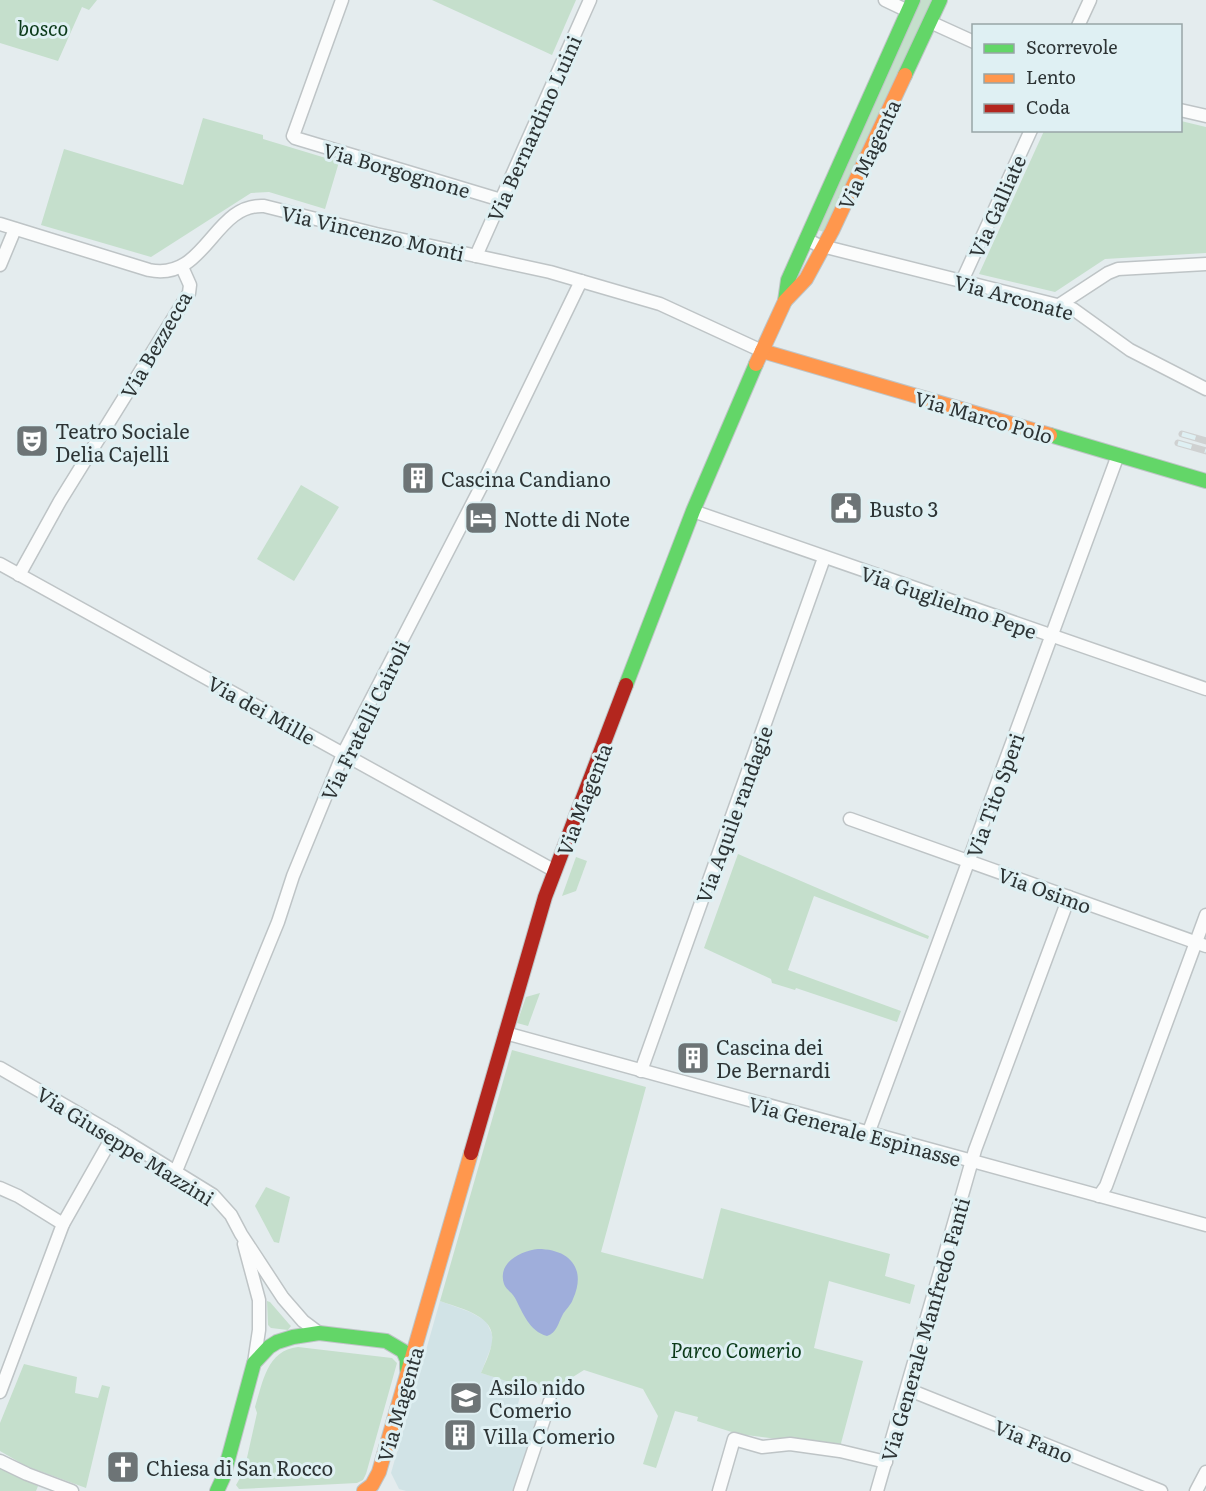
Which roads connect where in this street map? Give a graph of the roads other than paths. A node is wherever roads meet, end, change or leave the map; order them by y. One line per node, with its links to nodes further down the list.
1 (342, 0): 13 (street, Via Borgognone)
2 (590, 0): 13 (street, Via Bernardino Luini)
3 (885, 0): 6 (street)
4 (940, 0): 7 (street, Via Magenta)
5 (1090, 0): 8 (street)
6 (910, 5): 16 (street, Via Magenta)
7 (930, 22): 9 (street); 17 (street, Via Magenta)
8 (1079, 24)
9 (972, 41)
10 (1182, 110): 11 (street)
11 (1206, 116)
12 (1030, 132): 23 (street, Via Galliate)
13 (501, 200): 18 (street, Via Bernardino Luini)
14 (0, 224): 15 (street)
15 (15, 229): 20 (street); 21 (street)
16 (806, 239): 17 (street, Via Arconate); 24 (street, Via Magenta)
17 (824, 246): 23 (street, Via Arconate); 24 (street, Via Magenta)
18 (476, 256): 21 (street, Via Vincenzo Monti); 22 (street, Via Vincenzo Monti)
19 (1206, 264): 25 (street)
20 (0, 265)
21 (182, 267): 33 (street, Via Bezzecca)
22 (581, 281): 26 (street, Via Vincenzo Monti); 36 (street, Via Fratelli Cairoli)
23 (962, 281): 25 (street, Via Arconate)
24 (785, 301): 26 (street, Via Magenta)
25 (1059, 305): 27 (street, Via Arconate)
26 (762, 351): 28 (street, Via Marco Polo); 30 (street, Via Magenta)
27 (1206, 389)
28 (1118, 455): 29 (street, Via Marco Polo); 34 (street, Via Tito Speri)
29 (1206, 481)
30 (693, 511): 31 (street, Via Guglielmo Pepe); 39 (street, Via Magenta)
31 (824, 558): 34 (street, Via Guglielmo Pepe); 45 (street, Via Aquile randagie)
32 (0, 564): 33 (street, Via dei Mille)
33 (19, 575): 36 (street, Via dei Mille)
34 (1052, 637): 35 (street, Via Guglielmo Pepe); 38 (street, Via Tito Speri)
35 (1206, 689)
36 (343, 754): 39 (street, Via dei Mille); 49 (street, Via Fratelli Cairoli)
37 (850, 819): 38 (street, Via Osimo)
38 (969, 861): 40 (street, Via Osimo); 47 (street, Via Tito Speri)
39 (555, 871): 43 (street, Via Magenta)
40 (1069, 897): 42 (street, Via Osimo); 48 (street, Via Generale Manfredo Fanti)
41 (1206, 915): 42 (street)
42 (1201, 944): 51 (street)
43 (505, 1034): 45 (street, Via Generale Espinasse); 55 (street, Via Magenta)
44 (0, 1068): 46 (street, Via Giuseppe Mazzini)
45 (641, 1071): 47 (street, Via Generale Espinasse)
46 (114, 1134): 49 (street, Via Giuseppe Mazzini); 52 (street)
47 (868, 1134): 48 (street, Via Generale Espinasse)
48 (972, 1162): 51 (street, Via Generale Espinasse); 60 (street, Via Generale Manfredo Fanti)
49 (176, 1171): 54 (street, Via Giuseppe Mazzini)
50 (0, 1188): 52 (street)
51 (1099, 1196): 53 (street, Via Generale Espinasse)
52 (63, 1224): 61 (street)
53 (1206, 1225)
54 (241, 1234): 56 (street, Via Giuseppe Mazzini); 58 (street, Via Giuseppe Mazzini)
55 (425, 1313): 57 (street, Via Magenta); 59 (street, Via Magenta)
56 (319, 1333): 57 (street); 58 (street)
57 (386, 1341): 59 (street)
58 (254, 1363): 67 (street, Via Giuseppe Mazzini)
59 (408, 1373): 65 (street, Via Magenta)
60 (907, 1389): 64 (street, Via Generale Manfredo Fanti); 75 (street, Via Fano)
61 (0, 1392)
62 (550, 1401): 72 (street)
63 (0, 1461): 68 (street)
64 (886, 1462): 73 (street); 74 (street, Via Generale Manfredo Fanti)
65 (379, 1472): 70 (street, Via Magenta); 71 (street)
66 (1206, 1472): 76 (street)
67 (225, 1484): 69 (street, Via Giuseppe Mazzini)
68 (72, 1491)
69 (217, 1491)
70 (364, 1491)
71 (388, 1491)
72 (520, 1491)
73 (719, 1491)
74 (877, 1491)
75 (1161, 1491)
76 (1196, 1491)

